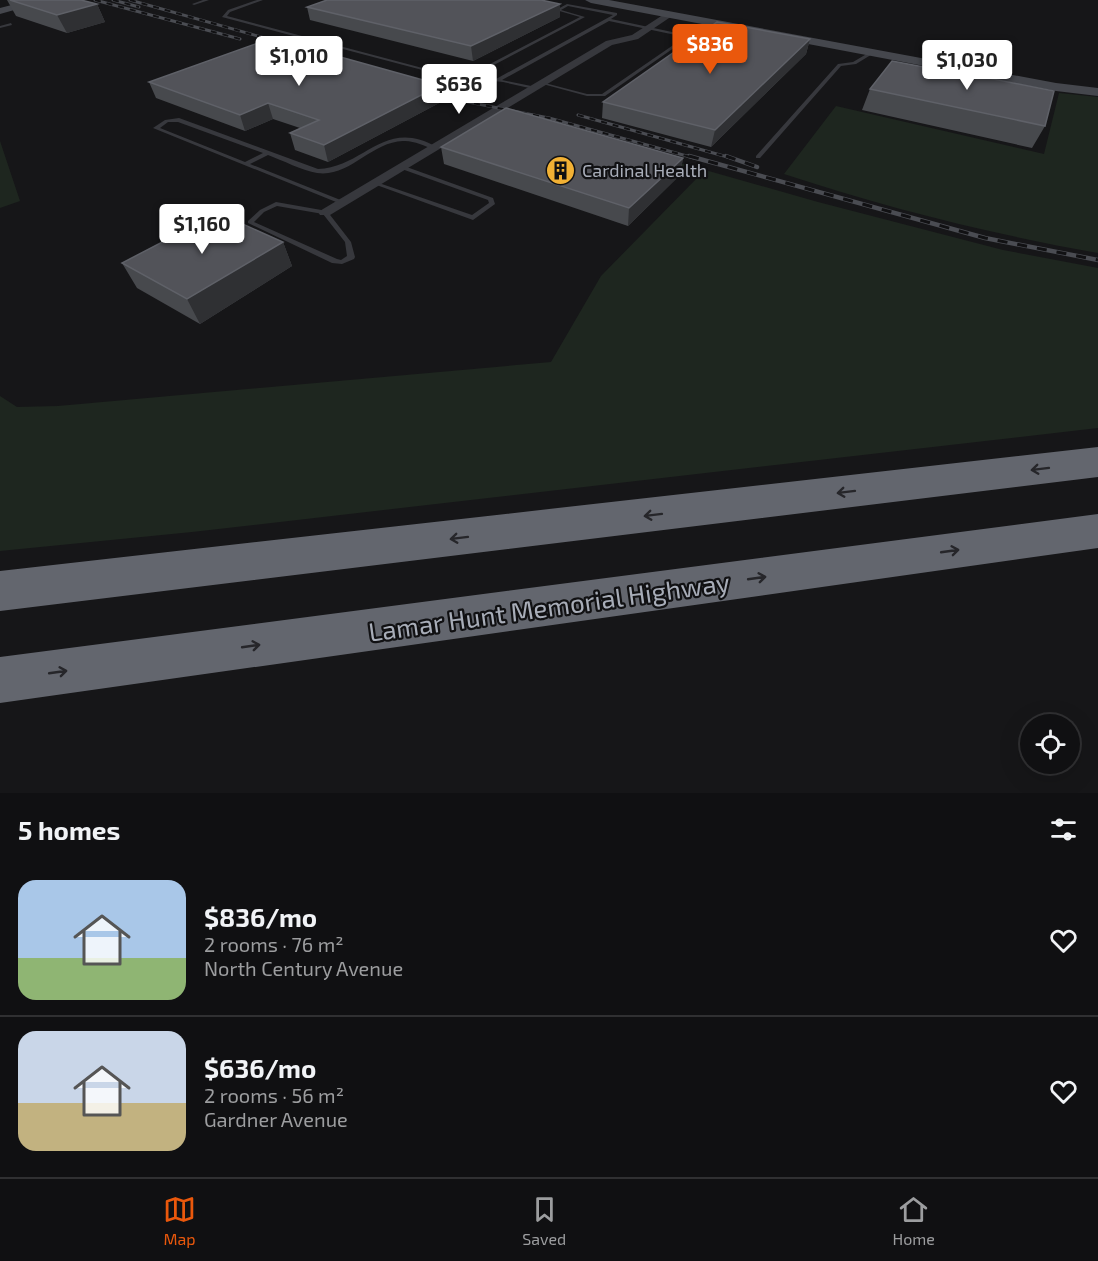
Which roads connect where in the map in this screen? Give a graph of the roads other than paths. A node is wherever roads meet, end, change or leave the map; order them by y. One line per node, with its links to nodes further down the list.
1 (44, 0): 6 (street)
2 (207, 0): 5 (lane)
3 (261, 0): 20 (lane)
4 (591, 0): 7 (street)
5 (194, 4)
6 (0, 11)
7 (653, 12): 8 (street); 11 (street)
8 (669, 14): 13 (street); 15 (street)
9 (608, 20): 11 (lane); 16 (lane); 19 (lane)
10 (11, 24): 12 (lane)
11 (632, 24): 13 (lane); 14 (street)
12 (0, 27)
13 (649, 28): 14 (street); 22 (lane)
14 (609, 43): 22 (street)
15 (872, 53): 23 (street); 26 (lane)
16 (487, 67): 17 (lane); 20 (lane)
17 (495, 69)
18 (504, 71): 19 (lane)
19 (512, 73): 21 (lane)
20 (468, 77): 21 (lane)
21 (498, 80): 22 (lane)
22 (537, 86): 24 (street)
23 (1098, 92)
24 (434, 147): 25 (lane); 28 (street)
25 (268, 153): 27 (lane); 27 (lane)
26 (758, 157)
27 (245, 164): 30 (lane)
28 (401, 167): 29 (street); 29 (lane)
29 (374, 183): 30 (street)
30 (341, 202): 31 (street)
31 (325, 212): 31 (lane)
32 (1098, 462): 34 (highway, one-way to 34)
33 (1098, 531): 35 (highway, Lamar Hunt Memorial Highway, one-way to 33)
34 (14, 591)
35 (0, 680)

